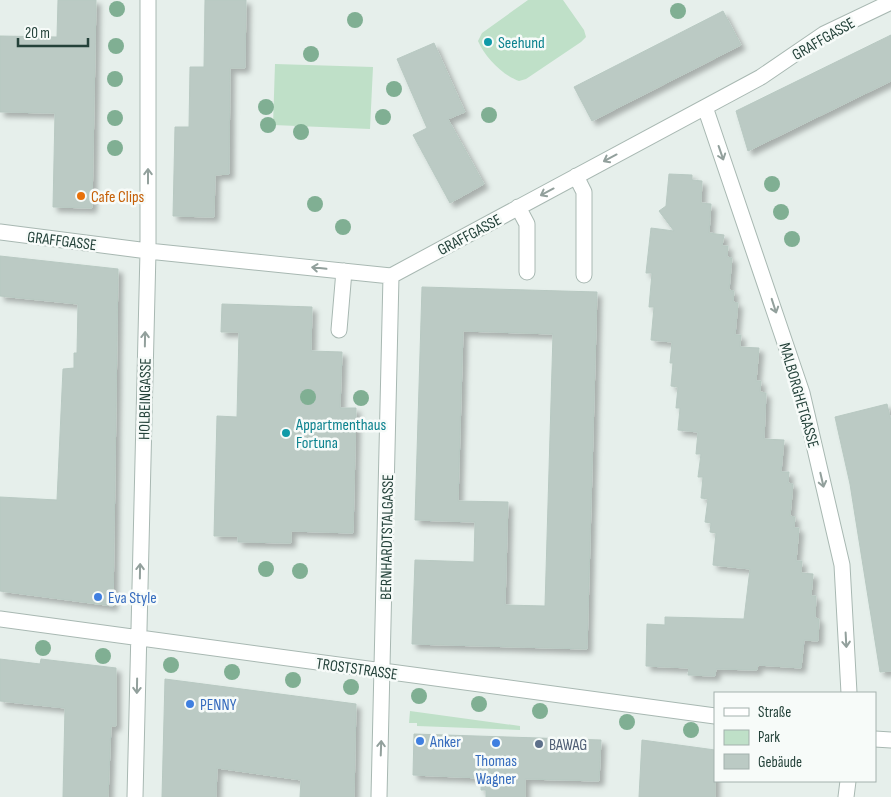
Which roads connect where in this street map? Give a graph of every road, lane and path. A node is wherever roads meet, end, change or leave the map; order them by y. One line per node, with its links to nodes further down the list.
1 (148, 0): 7 (street, HOLBEINGASSE, one-way to 1)
2 (891, 2): 3 (street, GRAFFGASSE)
3 (705, 107): 4 (street, GRAFFGASSE, one-way to 4); 16 (street, MALBORGHETGASSE, one-way to 16)
4 (576, 176): 5 (street, GRAFFGASSE, one-way to 5); 10 (street)
5 (518, 207): 9 (street); 11 (street, GRAFFGASSE)
6 (0, 232): 7 (street, GRAFFGASSE)
7 (148, 251): 8 (street, GRAFFGASSE, one-way to 7); 14 (street, HOLBEINGASSE, one-way to 7)
8 (344, 271): 11 (street, GRAFFGASSE); 12 (street)
9 (527, 272)
10 (584, 275)
11 (391, 276): 15 (street, BERNHARDTSTALGASSE)
12 (338, 330)
13 (0, 620): 14 (street, TROSTSTRASSE)
14 (138, 638): 15 (street, TROSTSTRASSE); 21 (street, HOLBEINGASSE, one-way to 21)
15 (383, 671): 17 (street, TROSTSTRASSE); 22 (street, BERNHARDTSTALGASSE, one-way to 15)
16 (849, 692)
17 (714, 716)
18 (876, 739): 19 (street)
19 (891, 740)
20 (848, 782): 23 (street)
21 (135, 797)
22 (379, 797)
23 (846, 797)

